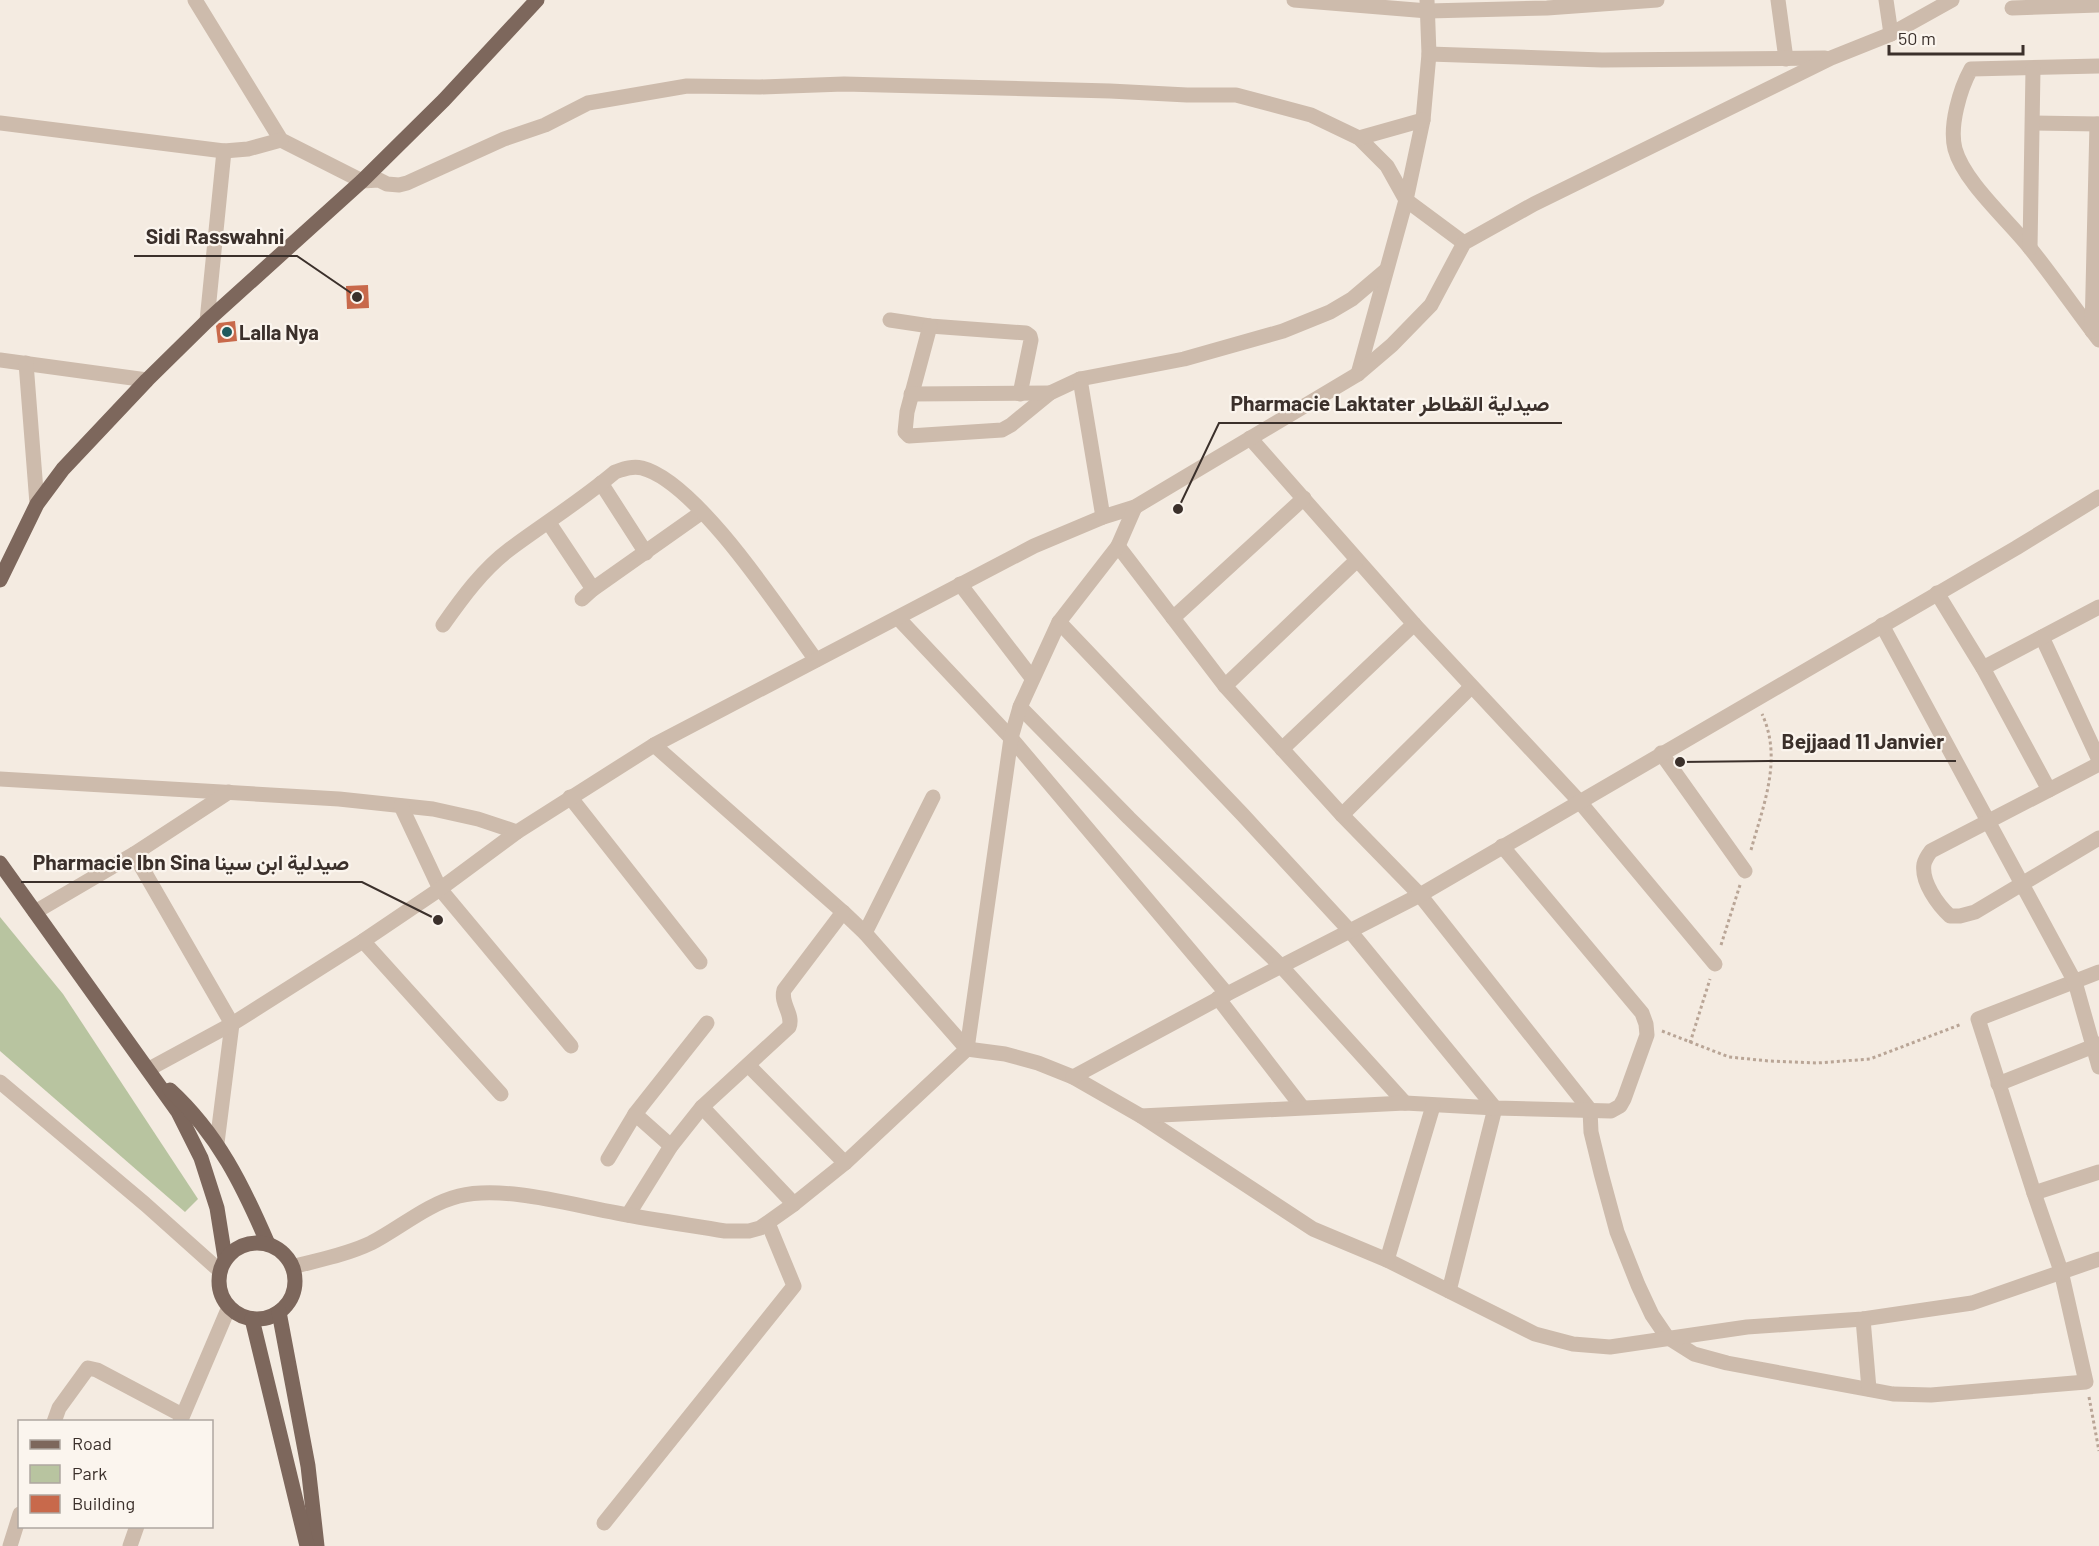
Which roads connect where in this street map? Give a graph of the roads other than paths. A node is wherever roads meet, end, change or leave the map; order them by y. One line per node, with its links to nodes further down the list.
1 (195, 0): 23 (street)
2 (537, 0): 25 (main road)
3 (1294, 0): 9 (street)
4 (1657, 0): 8 (street)
5 (1778, 0): 15 (street)
6 (1886, 0): 12 (street)
7 (1952, 0): 12 (street)
8 (1547, 4): 9 (street)
9 (1428, 5): 13 (street)
10 (2099, 5): 11 (street)
11 (2012, 8)
12 (1891, 34): 14 (street)
13 (1429, 54): 15 (street); 18 (street)
14 (1831, 58): 15 (street); 27 (street)
15 (1786, 59)
16 (2099, 66): 17 (street)
17 (2033, 69): 20 (street); 28 (street)
18 (1423, 120): 22 (street); 26 (street)
19 (0, 123): 24 (street)
20 (2033, 123): 21 (street); 28 (street)
21 (2098, 124): 33 (street)
22 (1359, 138): 25 (street); 26 (street)
23 (281, 140): 24 (street); 25 (street)
24 (224, 151): 31 (street)
25 (362, 182): 31 (main road)
26 (1406, 200): 27 (street); 29 (street)
27 (1464, 243): 36 (street)
28 (2030, 248): 33 (street)
29 (1385, 271): 36 (street); 37 (street)
30 (890, 320): 32 (street)
31 (207, 321): 38 (main road)
32 (930, 326): 40 (street); 41 (street)
33 (2095, 336)
34 (0, 360): 35 (street)
35 (26, 363): 38 (street); 46 (street)
36 (1358, 374): 42 (street)
37 (1080, 379): 39 (street); 49 (street)
38 (147, 380): 46 (main road)
39 (1050, 393): 40 (street); 41 (street)
40 (911, 394): 41 (street)
41 (1020, 394)
42 (1250, 438): 45 (street); 47 (street)
43 (601, 483): 48 (street); 50 (street); 52 (street)
44 (2099, 497): 56 (street)
45 (1304, 498): 53 (street); 59 (street)
46 (37, 504): 54 (main road)
47 (1135, 507): 49 (street); 51 (street)
48 (702, 512): 52 (street); 65 (street)
49 (1103, 517): 55 (street)
50 (549, 523): 52 (street); 63 (street)
51 (1118, 546): 59 (street); 60 (street)
52 (646, 553)
53 (1356, 561): 61 (street); 68 (street)
54 (0, 580)
55 (960, 584): 58 (street); 67 (street)
56 (1937, 593): 62 (street); 66 (street)
57 (2099, 607): 64 (street)
58 (898, 618): 65 (street); 71 (street)
59 (1173, 618): 68 (street)
60 (1059, 622): 67 (street); 97 (street)
61 (1414, 624): 69 (street); 73 (street)
62 (1882, 625): 74 (street); 84 (street)
63 (443, 626)
64 (2042, 637): 66 (street); 75 (street)
65 (816, 660): 72 (street)
66 (1983, 668): 77 (street)
67 (1032, 678): 70 (street)
68 (1225, 686): 73 (street)
69 (1472, 687): 81 (street); 83 (street)
70 (1020, 707): 71 (street); 102 (street)
71 (1011, 738): 105 (street); 110 (street)
72 (654, 745): 79 (street); 96 (street)
73 (1282, 749): 83 (street)
74 (1661, 753): 81 (street); 90 (street)
75 (2099, 762): 77 (street)
76 (0, 779): 78 (street)
77 (2049, 790): 84 (street)
78 (229, 792): 82 (street); 88 (street)
79 (570, 797): 85 (street); 100 (street)
80 (933, 797): 98 (street)
81 (1579, 801): 87 (street); 101 (street)
82 (401, 806): 85 (street); 93 (street)
83 (1342, 815): 94 (street)
84 (1988, 821): 92 (street); 92 (street)
85 (517, 832): 93 (street)
86 (2099, 838): 92 (street)
87 (1502, 846): 94 (street); 123 (street)
88 (134, 854): 95 (street); 107 (street)
89 (0, 863): 91 (main road)
90 (1745, 871)
91 (5, 875): 95 (main road)
92 (2022, 884): 104 (street)
93 (440, 889): 99 (street); 109 (street)
94 (1420, 896): 97 (street); 123 (street)
95 (35, 912): 113 (main road)
96 (843, 912): 98 (street); 111 (street)
97 (1350, 931): 102 (street); 122 (street)
98 (865, 933): 110 (street)
99 (363, 941): 107 (street); 117 (street)
100 (700, 962)
101 (1714, 964)
102 (1281, 966): 105 (street); 118 (street)
103 (2099, 972): 104 (street)
104 (2075, 982): 108 (street); 116 (street)
105 (1222, 996): 114 (street); 121 (street)
106 (706, 1023): 124 (street)
107 (232, 1024): 113 (street); 126 (street)
108 (2096, 1045): 112 (street); 116 (street)
109 (571, 1046)
110 (967, 1049): 114 (street); 129 (street)
111 (748, 1065): 120 (street); 129 (street)
112 (2099, 1067)
113 (148, 1069): 126 (main road); 138 (main road)
114 (1073, 1077): 125 (street)
115 (0, 1082): 138 (street)
116 (1998, 1084): 131 (street)
117 (501, 1094)
118 (1405, 1103): 119 (street); 121 (street)
119 (1433, 1106): 122 (street); 137 (street)
120 (702, 1107): 127 (street); 132 (street)
121 (1302, 1107): 125 (street)
122 (1495, 1108): 123 (street); 141 (street)
123 (1590, 1110): 146 (street)
124 (635, 1114): 127 (street); 128 (street)
125 (1141, 1116): 137 (street)
126 (217, 1143): 135 (main road)
127 (671, 1146): 133 (street)
128 (608, 1159)
129 (845, 1164): 132 (street)
130 (2099, 1172): 131 (street)
131 (2034, 1193): 140 (street)
132 (794, 1204): 134 (street)
133 (628, 1215): 134 (street); 139 (street)
134 (768, 1223): 151 (street)
135 (268, 1244): 138 (main road); 139 (main road)
136 (2099, 1259): 140 (street)
137 (1387, 1260): 141 (street)
138 (222, 1264): 142 (main road)
139 (292, 1267): 143 (main road)
140 (2061, 1271): 145 (street); 147 (street)
141 (1449, 1291): 146 (street)
142 (229, 1307): 144 (main road); 148 (street)
143 (279, 1312): 144 (main road); 156 (main road)
144 (252, 1319): 155 (main road)
145 (1863, 1319): 146 (street); 147 (street)
146 (1667, 1337): 147 (street)
147 (1869, 1389)
148 (181, 1418): 149 (street)
149 (55, 1420)
150 (18, 1520): 153 (street)
151 (604, 1523)
152 (135, 1528): 154 (street)
153 (10, 1546)
154 (130, 1546)
155 (307, 1546)
156 (317, 1546)

